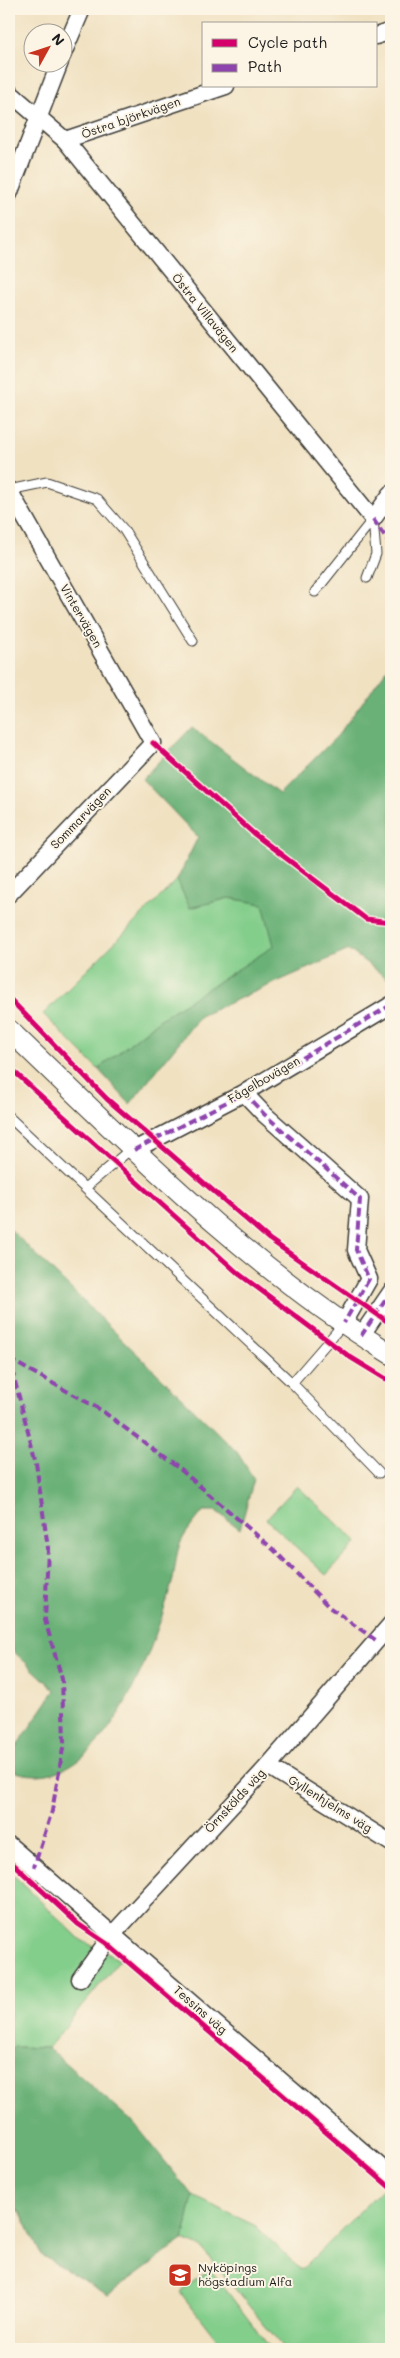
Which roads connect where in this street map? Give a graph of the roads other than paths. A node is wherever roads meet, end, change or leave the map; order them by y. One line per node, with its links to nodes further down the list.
1 (82, 9): 3 (street)
2 (391, 31): 4 (street)
3 (72, 32)
4 (378, 35)
5 (56, 72): 8 (street)
6 (220, 88): 9 (street, Östra björkvägen)
7 (9, 92): 8 (street, Östra Villavägen)
8 (37, 118): 9 (street, Östra Villavägen); 10 (street)
9 (65, 140): 13 (street, Östra Villavägen)
10 (9, 194)
11 (9, 490): 16 (lane); 17 (street, Vintervägen)
12 (391, 494): 13 (street)
13 (372, 519): 14 (lane); 15 (lane)
14 (367, 578)
15 (315, 592)
16 (193, 641)
17 (153, 743): 18 (street, Sommarvägen)
18 (9, 894)
19 (391, 1005): 21 (street, Fågelbovägen)
20 (9, 1030): 23 (street)
21 (244, 1093): 23 (street, Fågelbovägen); 26 (street)
22 (9, 1117): 24 (lane)
23 (133, 1149): 24 (lane); 26 (street)
24 (86, 1187): 29 (lane)
25 (391, 1292): 27 (street)
26 (344, 1323): 27 (street); 29 (lane)
27 (361, 1336): 28 (street)
28 (391, 1354)
29 (292, 1384): 30 (lane)
30 (379, 1473)
31 (391, 1624): 32 (street, Örnskölds väg)
32 (268, 1766): 33 (street, Gyllenhjelms väg); 35 (street, Örnskölds väg)
33 (391, 1843)
34 (9, 1845): 35 (street, Tessins väg)
35 (112, 1935): 36 (street, Örnskölds väg); 37 (street, Tessins väg)
36 (80, 1979)
37 (391, 2176)

